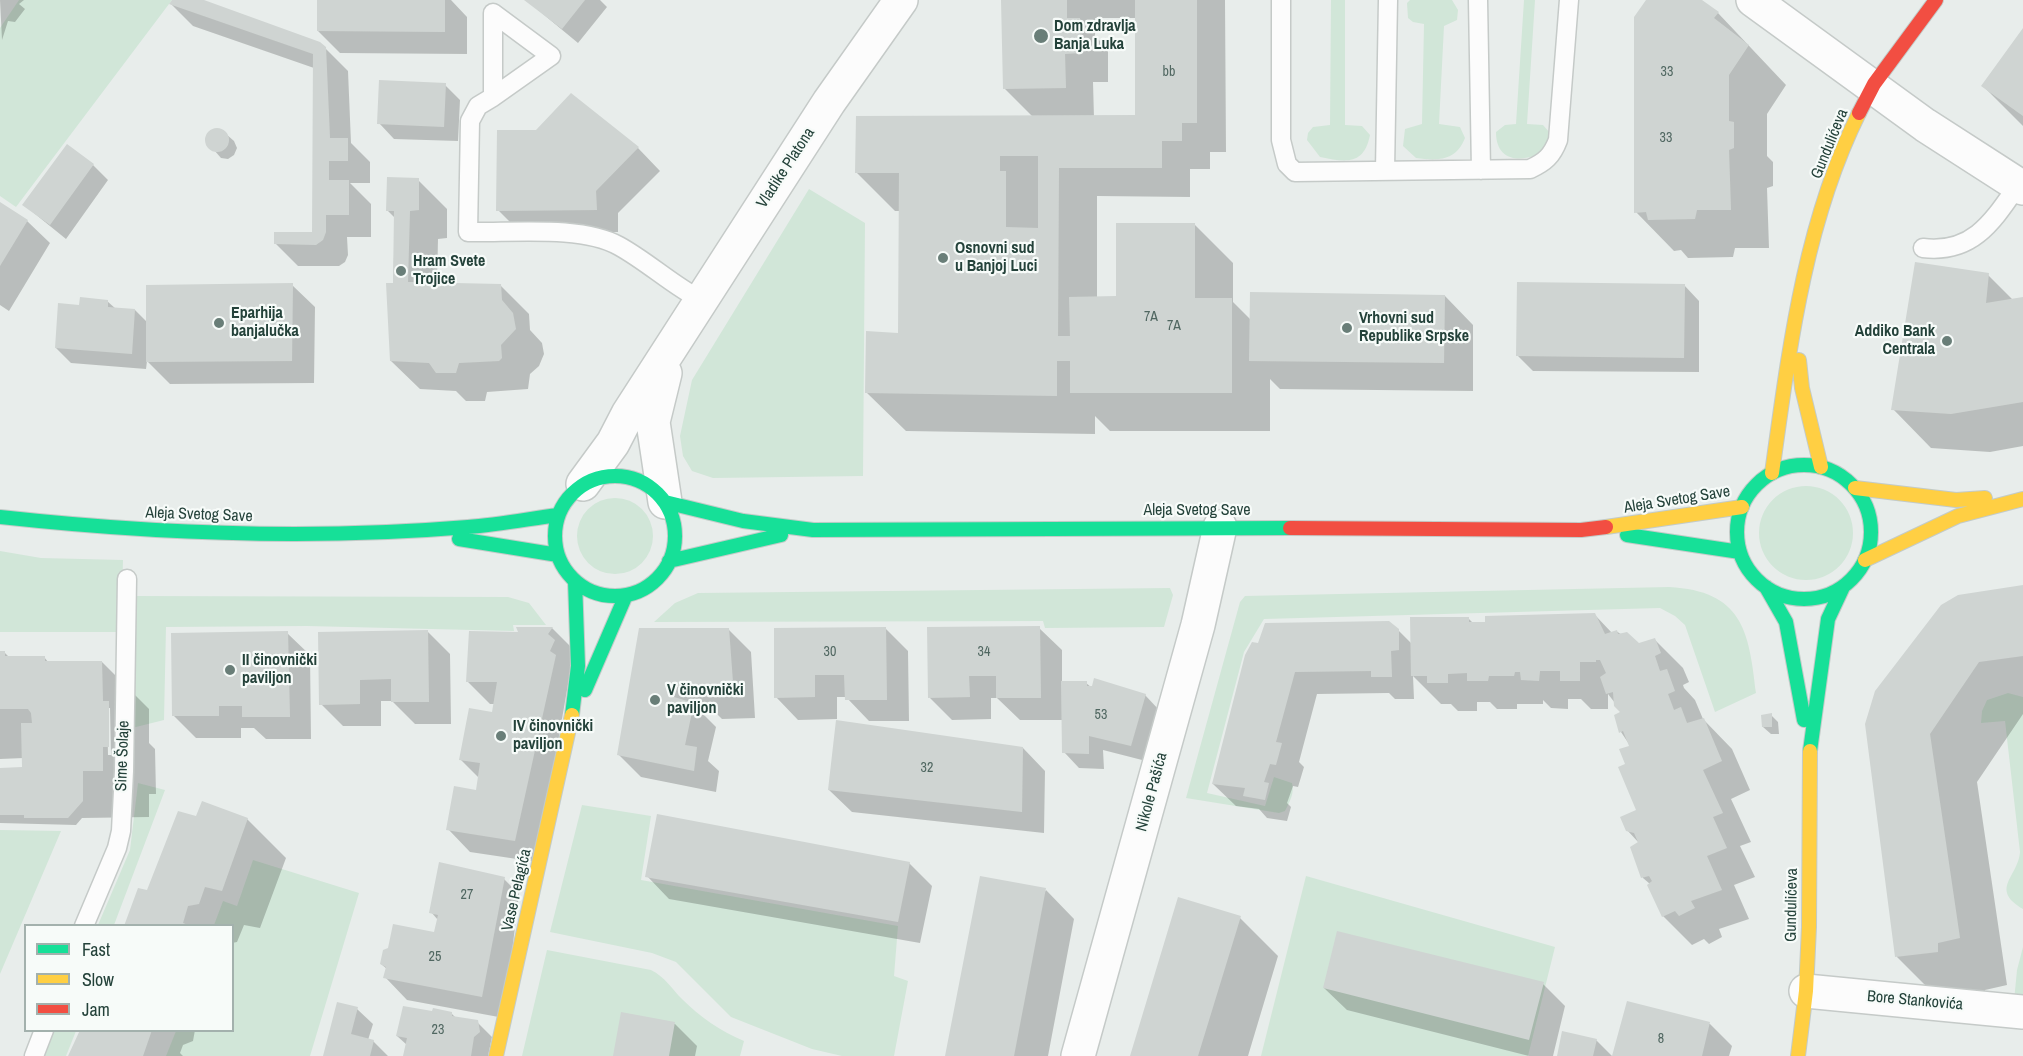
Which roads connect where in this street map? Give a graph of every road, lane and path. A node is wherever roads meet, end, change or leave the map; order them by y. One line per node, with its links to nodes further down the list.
1 (901, 0): 14 (street, Vladike Platona)
2 (1281, 0): 10 (lane)
3 (1388, 0): 10 (lane)
4 (1478, 0): 11 (lane)
5 (1569, 0): 11 (lane)
6 (1753, 0): 8 (street)
7 (1936, 0): 8 (main road, Gundulićeva)
8 (1872, 87): 12 (street); 15 (main road, Gundulićeva)
9 (493, 97): 9 (lane); 14 (lane)
10 (1385, 170): 11 (lane)
11 (1481, 170)
12 (2021, 186): 13 (lane)
13 (1923, 248)
14 (701, 300): 16 (street, Vladike Platona)
15 (1796, 319): 17 (main road, Gundulićeva); 18 (main road, Gundulićeva)
16 (676, 340): 19 (street, Vladike Platona); 22 (street, Vladike Platona)
17 (1821, 467): 18 (main road); 20 (main road)
18 (1772, 473): 23 (main road)
19 (583, 484): 22 (main road); 24 (main road)
20 (1855, 488): 21 (main road); 32 (main road)
21 (2023, 497): 32 (main road)
22 (665, 502): 27 (main road, Aleja Svetog Save); 33 (main road)
23 (1742, 507): 28 (main road, Aleja Svetog Save); 30 (main road)
24 (558, 514): 29 (main road, Aleja Svetog Save); 31 (main road)
25 (0, 518): 29 (main road, Aleja Svetog Save)
26 (1220, 527): 27 (main road, Aleja Svetog Save); 28 (main road, Aleja Svetog Save); 47 (street, Nikole Pašića)
27 (813, 530): 33 (main road, Aleja Svetog Save)
28 (1581, 530): 30 (main road, Aleja Svetog Save)
29 (397, 531): 31 (main road, Aleja Svetog Save)
30 (1740, 552): 36 (main road)
31 (558, 555): 35 (main road)
32 (1866, 560): 37 (main road)
33 (669, 561): 38 (main road)
34 (127, 579): 41 (lane, Sime Šolaje)
35 (575, 581): 38 (main road); 39 (main road, Vase Pelagića)
36 (1766, 587): 37 (main road); 40 (main road, Gundulićeva)
37 (1843, 587): 40 (main road, Gundulićeva)
38 (626, 595): 39 (main road, Vase Pelagića)
39 (570, 731): 46 (main road, Vase Pelagića)
40 (1810, 754): 42 (main road, Gundulićeva)
41 (85, 924)
42 (1806, 991): 43 (street, Bore Stankovića); 48 (main road, Gundulićeva)
43 (2023, 1012)
44 (43, 1032): 45 (lane)
45 (34, 1056)
46 (496, 1056)
47 (1078, 1056)
48 (1798, 1056)

